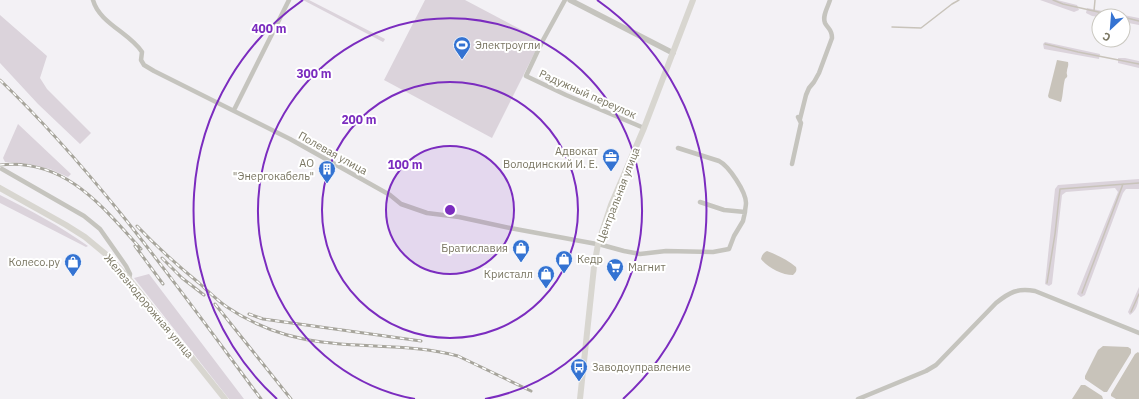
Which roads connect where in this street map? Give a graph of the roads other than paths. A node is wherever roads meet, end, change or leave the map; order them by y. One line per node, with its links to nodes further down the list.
1 (93, 0): 8 (street, Полевая улица)
2 (289, 0): 8 (street)
3 (565, 0): 9 (street, Радужный переулок)
4 (570, 0): 7 (street)
5 (693, 0): 7 (main road, Центральная улица)
6 (830, 0): 11 (street)
7 (673, 53): 9 (main road, Центральная улица)
8 (234, 110): 16 (street, Полевая улица)
9 (644, 128): 16 (main road, Центральная улица)
10 (678, 148): 15 (street)
11 (792, 164)
12 (2, 169): 17 (street)
13 (0, 188): 17 (main road, Железнодорожная улица)
14 (700, 202): 15 (street)
15 (745, 212): 16 (street, Полевая улица)
16 (598, 244): 20 (main road, Центральная улица)
17 (129, 279): 19 (main road, Железнодорожная улица)
18 (1139, 333): 21 (street)
19 (225, 399)
20 (580, 399)
21 (858, 399)

